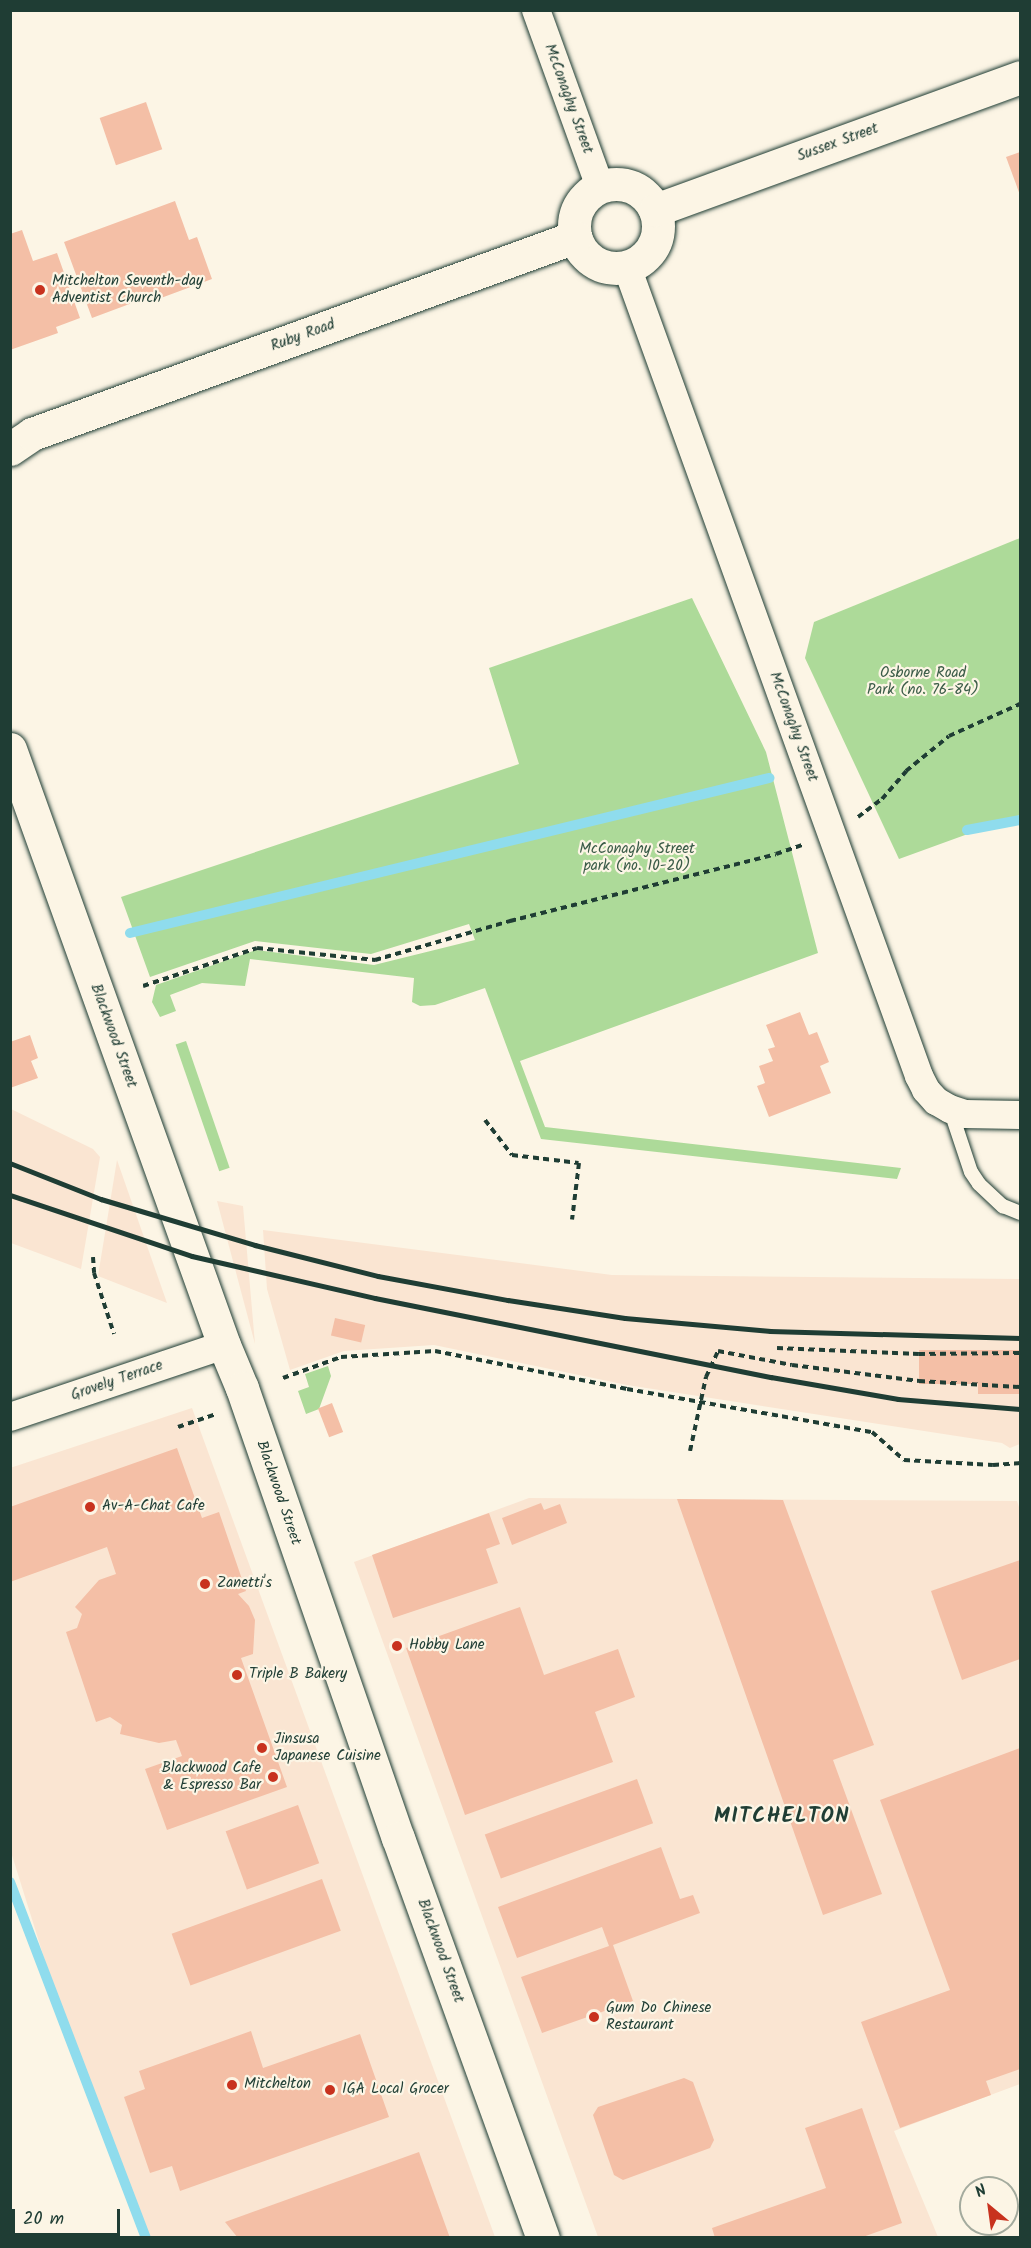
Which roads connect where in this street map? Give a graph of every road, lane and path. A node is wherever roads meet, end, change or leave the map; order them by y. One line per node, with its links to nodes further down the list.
1 (536, 10): 3 (street, McConaghy Street)
2 (1020, 77): 4 (street, Sussex Street)
3 (600, 187): 4 (street); 5 (street)
4 (655, 210): 6 (street)
5 (575, 237): 6 (street); 7 (street, Ruby Road)
6 (627, 267): 13 (street, McConaghy Street)
7 (18, 439)
8 (1020, 704): 10 (path)
9 (10, 749): 20 (street, Blackwood Street)
10 (858, 817)
11 (805, 843): 12 (path)
12 (143, 986)
13 (950, 1109): 14 (street, McConaghy Street); 16 (lane)
14 (1020, 1115)
15 (485, 1120): 17 (path)
16 (1020, 1213)
17 (572, 1220)
18 (93, 1257): 19 (path)
19 (114, 1334)
20 (224, 1345): 27 (street, Grovely Terrace); 31 (street, Blackwood Street)
21 (777, 1348): 22 (path)
22 (1020, 1353)
23 (283, 1378): 25 (path)
24 (1020, 1387): 25 (path)
25 (702, 1402): 29 (path); 30 (path)
26 (219, 1413): 28 (path)
27 (10, 1417)
28 (178, 1427)
29 (690, 1451)
30 (1020, 1463)
31 (543, 2238)

